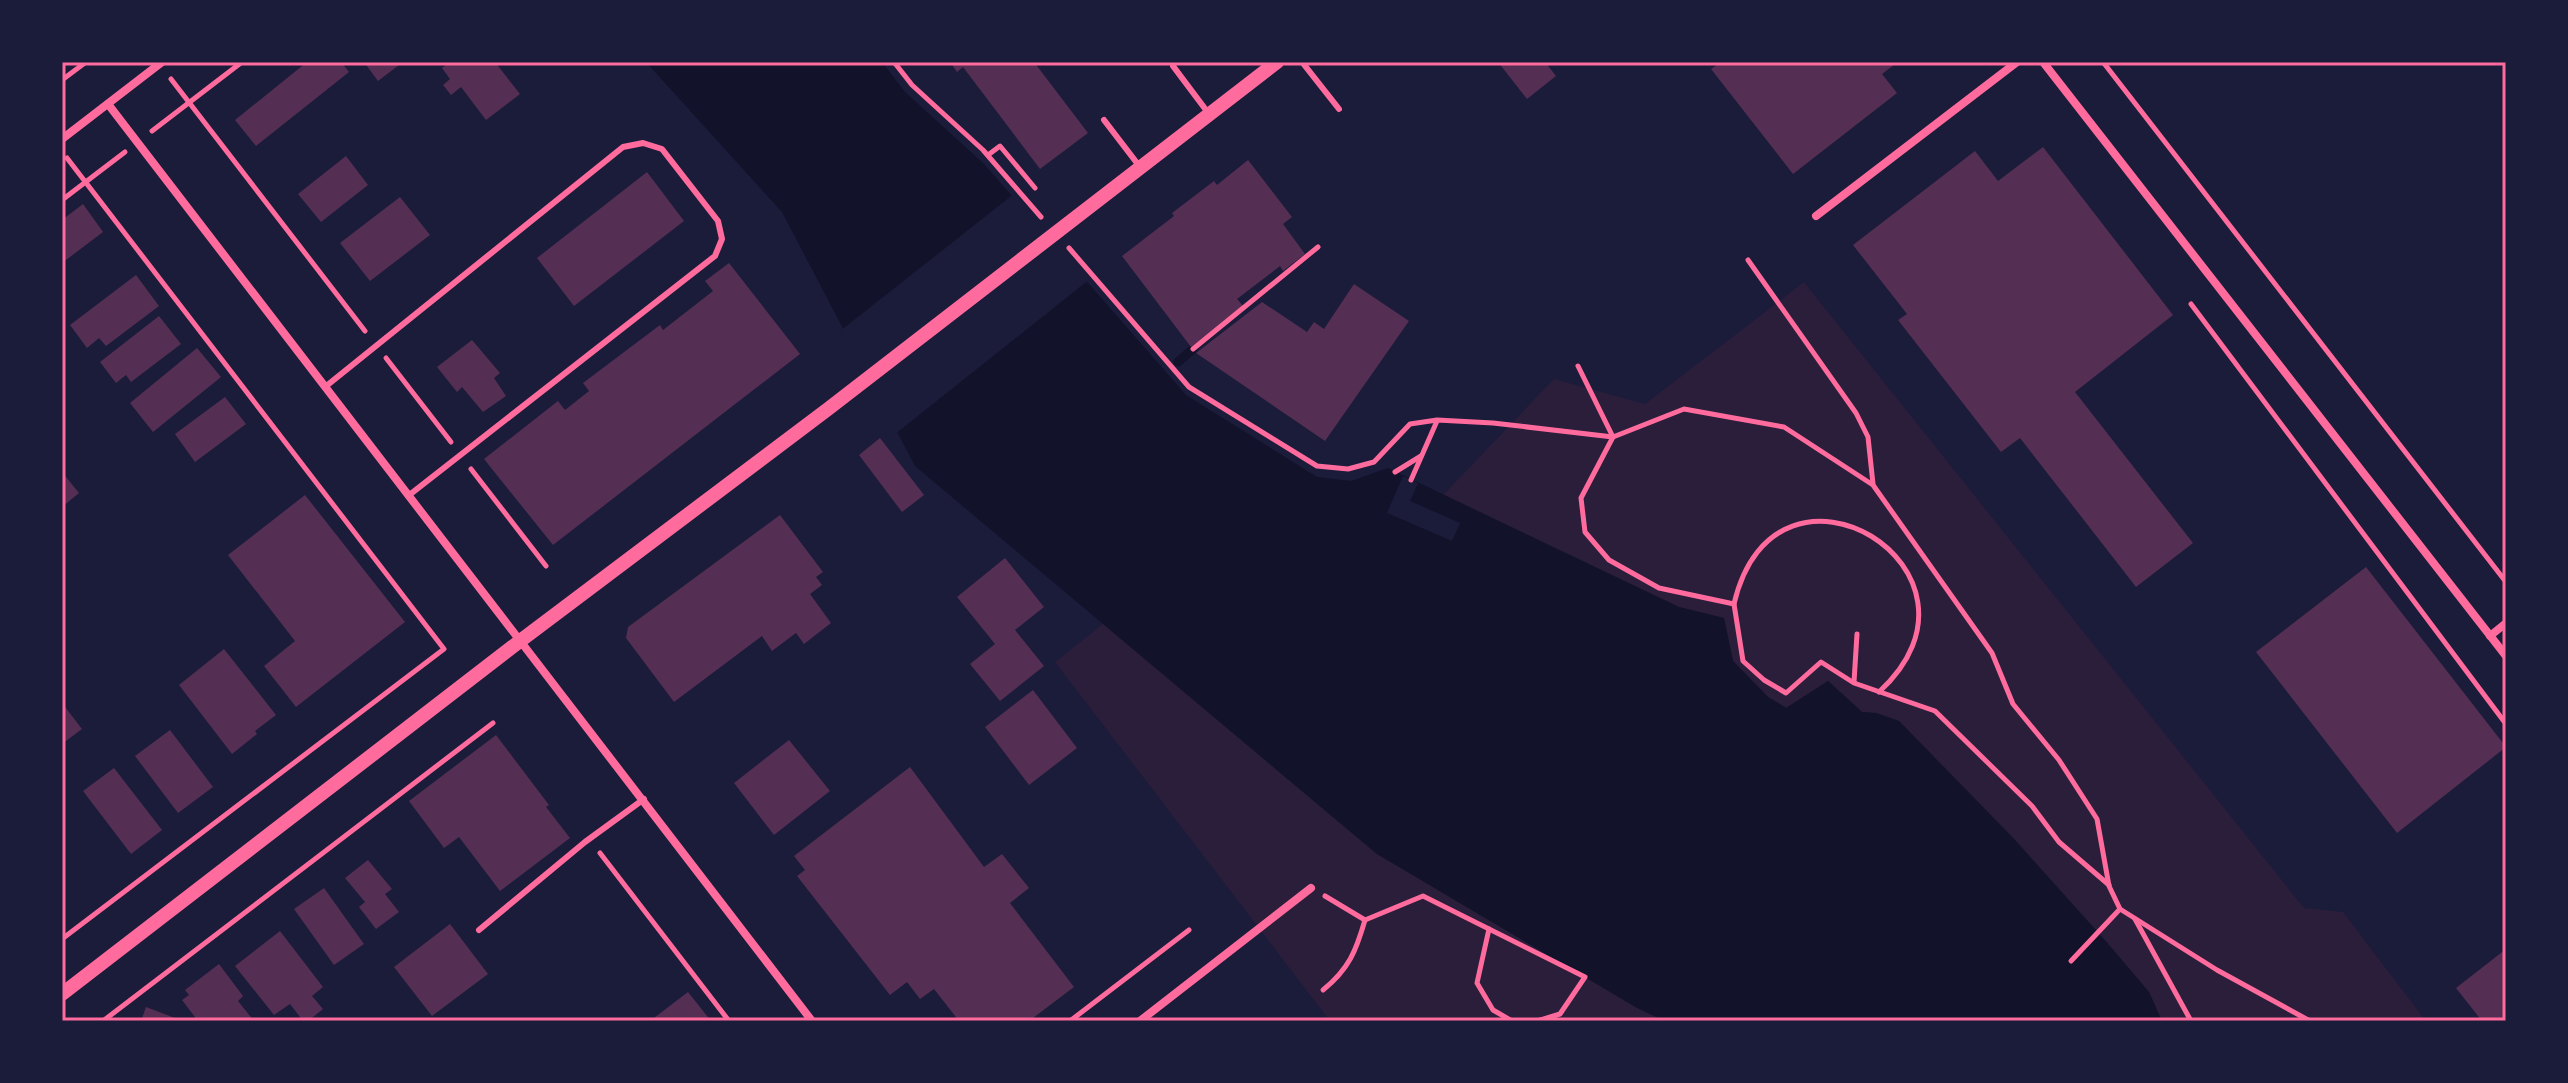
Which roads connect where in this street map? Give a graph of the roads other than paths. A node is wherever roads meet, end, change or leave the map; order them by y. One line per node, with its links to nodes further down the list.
1 (1277, 62): 9 (street)
2 (1302, 62): 8 (lane)
3 (2017, 62): 13 (street)
4 (2043, 62): 17 (street)
5 (161, 63): 7 (street)
6 (1173, 66): 9 (lane)
7 (108, 104): 11 (street); 14 (street)
8 (1339, 109)
9 (1209, 114): 12 (street)
10 (1104, 120): 12 (lane)
11 (62, 139)
12 (1140, 167): 18 (street)
13 (1816, 216)
14 (325, 387): 15 (street); 15 (lane)
15 (408, 496): 18 (street)
16 (2506, 623): 17 (street)
17 (2490, 636): 19 (street)
18 (520, 641): 20 (street); 23 (street)
19 (2506, 656)
20 (644, 799): 22 (lane); 24 (street)
21 (1311, 888): 25 (street)
22 (479, 930)
23 (62, 994)
24 (811, 1021)
25 (1140, 1021)

